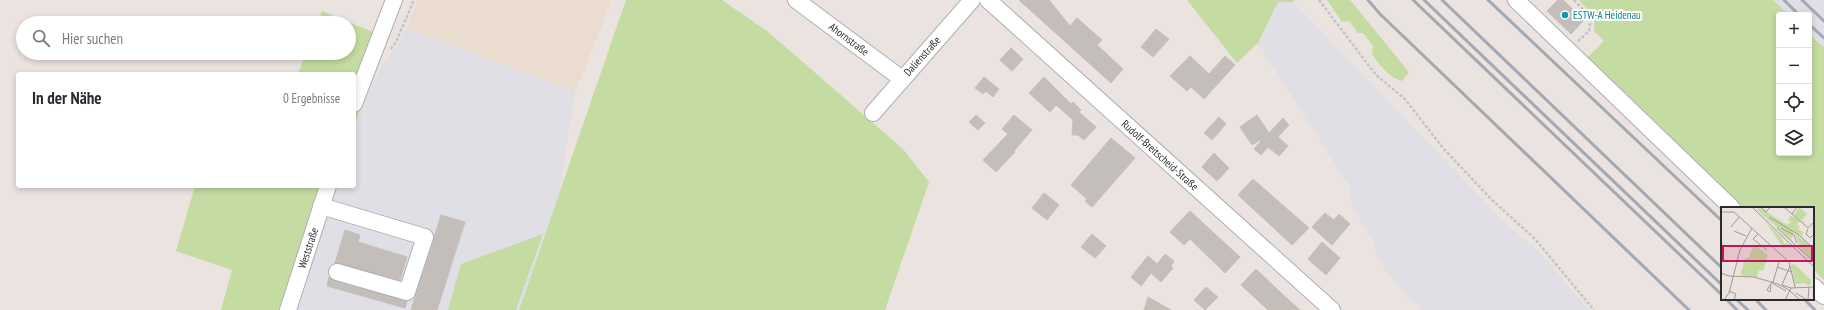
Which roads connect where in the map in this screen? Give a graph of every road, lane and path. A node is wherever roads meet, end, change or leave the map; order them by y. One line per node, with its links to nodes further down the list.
1 (394, 0): 11 (street)
2 (796, 0): 10 (street, Ahornstraße)
3 (972, 0): 10 (street, Dalienstraße)
4 (988, 0): 20 (street, Rudolf-Breitscheid-Straße)
5 (1318, 0): 21 (path)
6 (1516, 0): 8 (street)
7 (1574, 0): 9 (path)
8 (1533, 7): 9 (street)
9 (1568, 51): 15 (street)
10 (902, 79): 12 (street, Dalienstraße)
11 (356, 99)
12 (873, 113)
13 (327, 188): 14 (street, Weststraße)
14 (321, 206): 16 (street); 19 (street, Weststraße)
15 (1731, 207)
16 (337, 272)
17 (1814, 287): 18 (street)
18 (1824, 296)
19 (288, 310)
20 (1332, 310)
21 (1594, 310)

